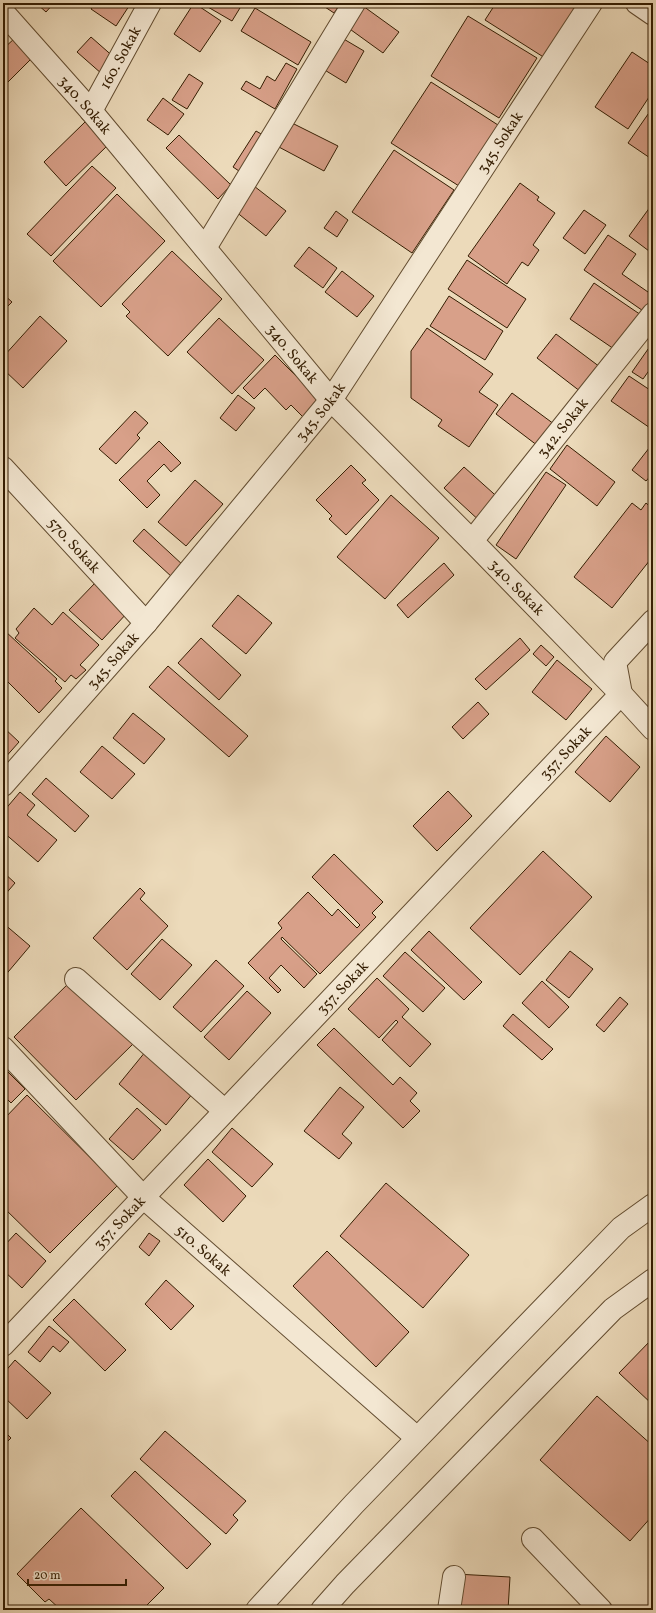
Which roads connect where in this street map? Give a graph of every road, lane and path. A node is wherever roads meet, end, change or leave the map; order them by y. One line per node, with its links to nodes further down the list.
1 (150, 3): 7 (street, 160. Sokak)
2 (354, 3): 8 (street)
3 (590, 3): 10 (street, 345. Sokak)
4 (637, 3): 6 (street)
5 (3, 12): 7 (street, 340. Sokak)
6 (653, 14)
7 (91, 112): 8 (street, 340. Sokak)
8 (205, 248): 10 (street, 340. Sokak)
9 (653, 314): 12 (street, 342. Sokak)
10 (331, 400): 12 (street, 340. Sokak); 14 (street, 345. Sokak)
11 (3, 468): 14 (street, 570. Sokak)
12 (472, 542): 15 (street, 340. Sokak)
13 (653, 620): 15 (street)
14 (146, 623): 17 (street, 345. Sokak)
15 (621, 694): 16 (street, 340. Sokak); 20 (street, 357. Sokak)
16 (653, 729)
17 (3, 785)
18 (76, 979): 20 (street)
19 (3, 1048): 21 (street, 510. Sokak)
20 (225, 1111): 21 (street, 357. Sokak)
21 (143, 1196): 24 (street, 357. Sokak); 25 (street, 510. Sokak)
22 (653, 1205): 25 (street)
23 (653, 1280): 29 (street)
24 (3, 1345)
25 (417, 1438): 28 (street)
26 (533, 1539): 31 (street)
27 (454, 1577): 30 (street)
28 (257, 1610)
29 (322, 1610)
30 (449, 1610)
31 (601, 1610)

